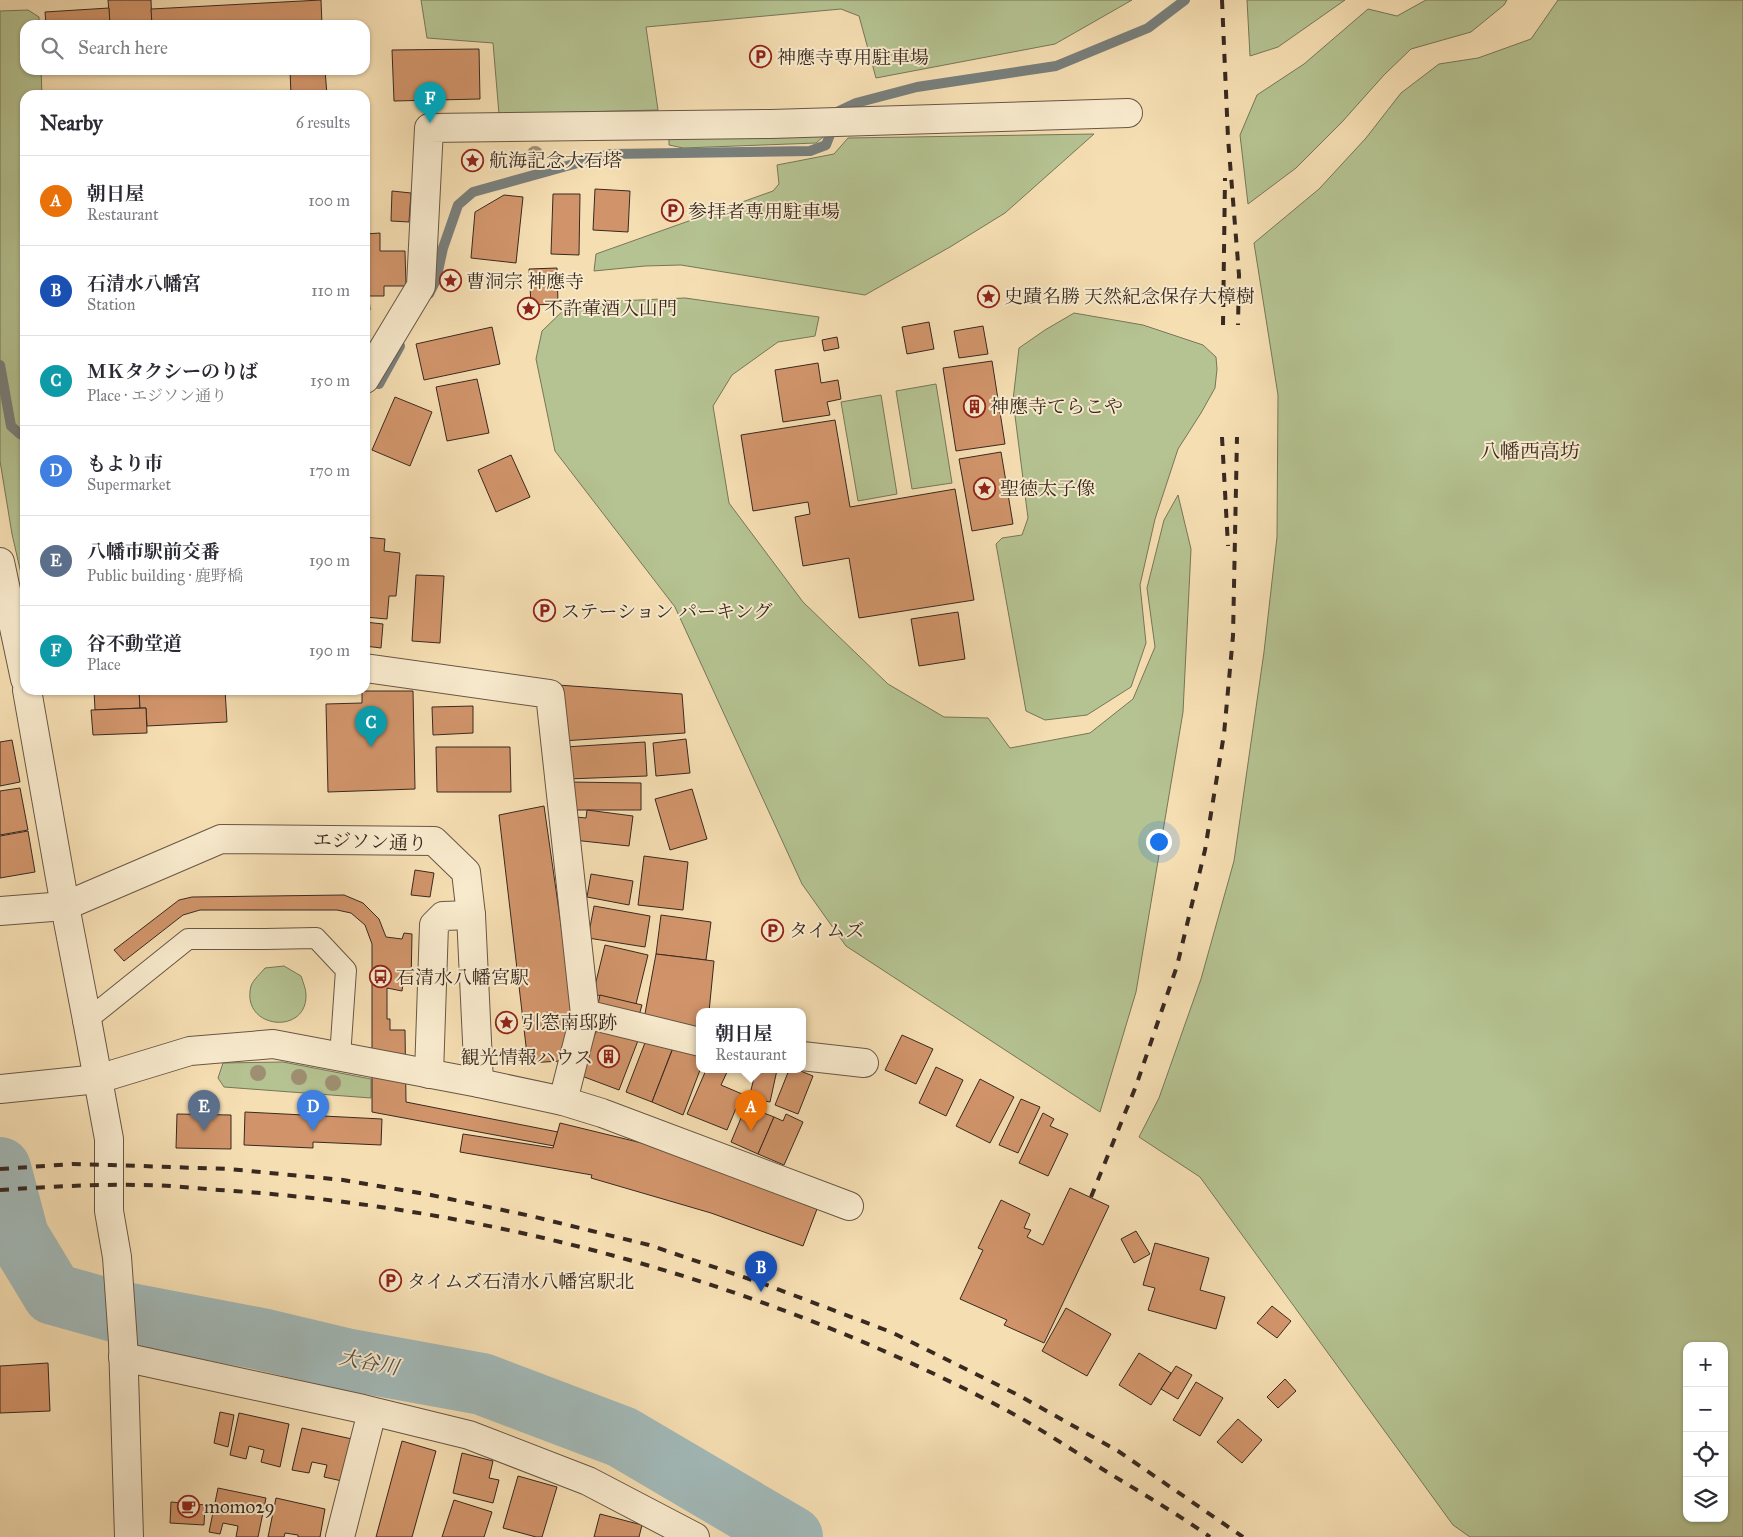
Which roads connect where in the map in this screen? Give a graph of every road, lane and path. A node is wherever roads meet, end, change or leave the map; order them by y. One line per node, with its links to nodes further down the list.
1 (1128, 113): 2 (street)
2 (370, 371)
3 (0, 562): 4 (street)
4 (20, 656)
5 (370, 669): 10 (street)
6 (28, 695): 7 (street)
7 (65, 906): 8 (street, エジソン通り); 9 (street, エジソン通り); 11 (street)
8 (0, 912)
9 (471, 916): 16 (street); 18 (street, エジソン通り)
10 (585, 1014): 12 (street); 20 (street)
11 (87, 1020): 14 (lane); 17 (street)
12 (696, 1041)
13 (806, 1056): 15 (street)
14 (340, 1057): 16 (street); 17 (street)
15 (864, 1063)
16 (429, 1074): 18 (street)
17 (98, 1079): 19 (street); 22 (street)
18 (479, 1084): 20 (street)
19 (0, 1089)
20 (563, 1102): 21 (street)
21 (849, 1206)
22 (123, 1350): 23 (street); 24 (street)
23 (372, 1412): 25 (street); 26 (street)
24 (129, 1537)
25 (340, 1537)
26 (695, 1537)

